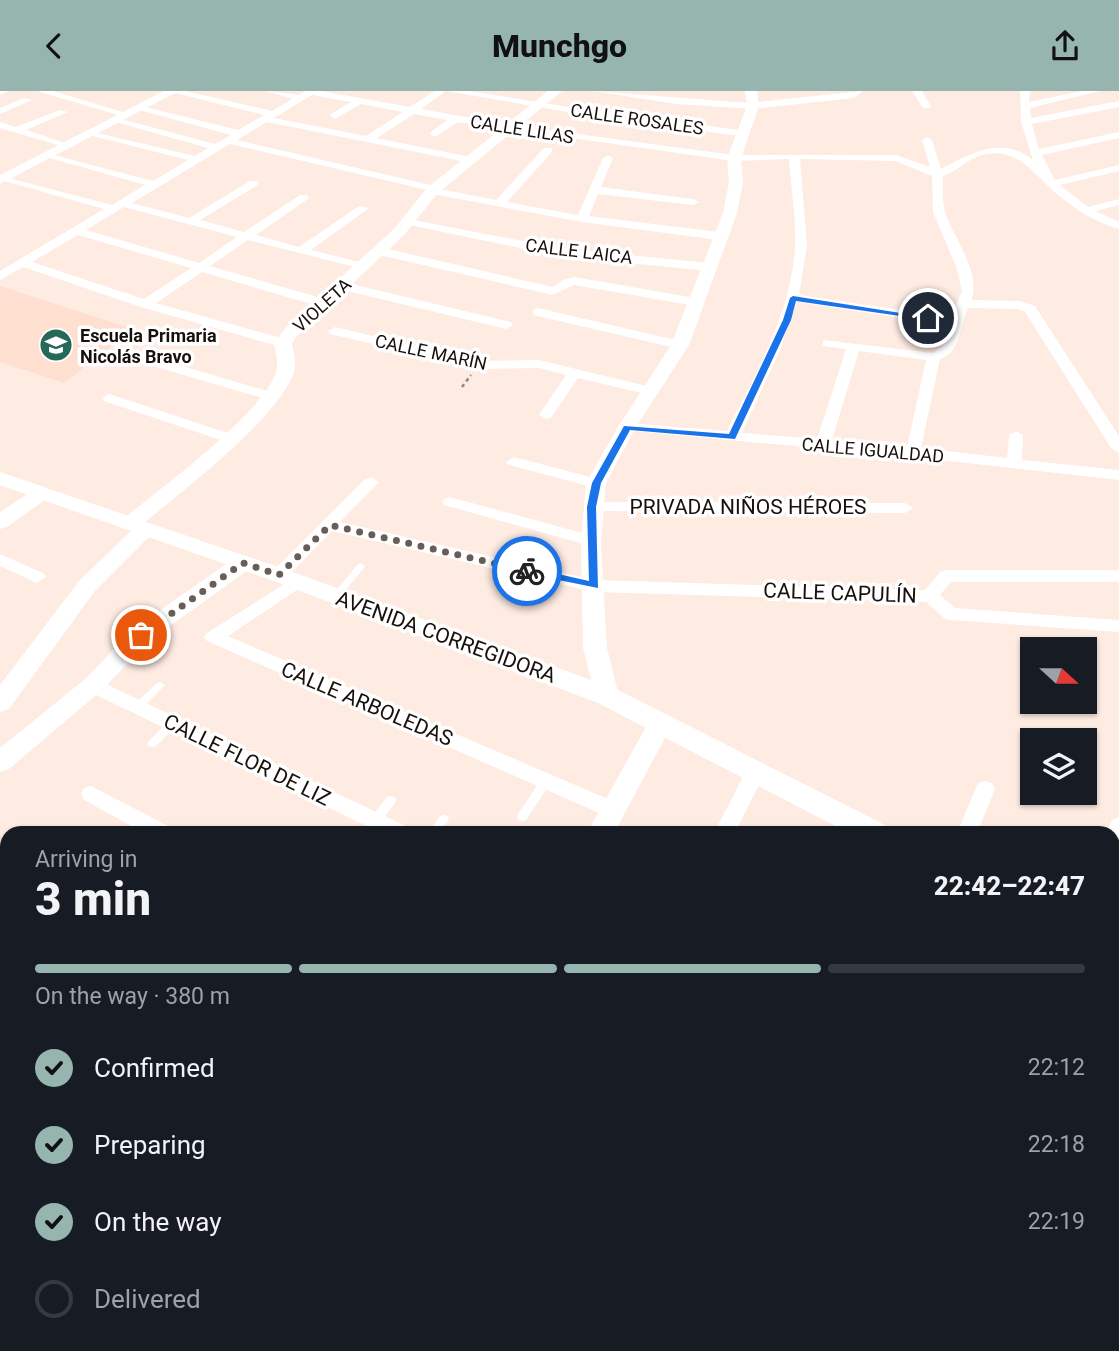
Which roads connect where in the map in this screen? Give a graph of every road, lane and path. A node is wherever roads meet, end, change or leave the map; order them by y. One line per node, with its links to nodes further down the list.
1 (43, 91): 26 (street)
2 (173, 91): 20 (street); 25 (street)
3 (272, 91): 12 (street, CALLE LILAS)
4 (441, 91): 22 (street)
5 (451, 91): 17 (street, CALLE ROSALES)
6 (556, 91): 17 (street, VIOLETA)
7 (598, 91): 14 (street)
8 (857, 91): 14 (street)
9 (917, 91): 18 (street)
10 (1025, 91): 19 (street)
11 (1094, 91): 19 (street)
12 (308, 93): 15 (street, CALLE LILAS); 25 (street)
13 (27, 100): 21 (street)
14 (752, 100): 34 (street)
15 (359, 101): 22 (street, CALLE LILAS); 24 (street)
16 (1119, 104): 28 (street)
17 (538, 105): 30 (street, VIOLETA); 31 (street, CALLE ROSALES)
18 (926, 106)
19 (1025, 106): 28 (street)
20 (141, 109): 26 (street); 35 (street)
21 (0, 110)
22 (412, 110): 27 (street, CALLE LILAS); 38 (street)
23 (63, 112): 32 (street)
24 (335, 116)
25 (269, 117): 35 (street); 38 (street)
26 (123, 118): 33 (street); 42 (street)
27 (456, 118): 30 (street, CALLE LILAS); 36 (street)
28 (1026, 122): 44 (street)
29 (0, 125): 32 (street)
30 (510, 128): 31 (street, CALLE LILAS); 50 (street, VIOLETA)
31 (602, 128): 34 (street, CALLE ROSALES); 48 (street, CALLE LILAS)
32 (18, 130): 41 (street)
33 (93, 133): 41 (street); 49 (street)
34 (741, 133): 48 (street)
35 (241, 134): 40 (street)
36 (435, 134)
37 (1119, 135): 44 (street)
38 (367, 140): 50 (street)
39 (928, 140): 53 (street)
40 (230, 141): 42 (street); 57 (street)
41 (64, 146): 45 (street)
42 (218, 148): 49 (street)
43 (548, 150): 62 (street)
44 (1036, 153): 54 (street)
45 (50, 155): 52 (street); 56 (street)
46 (794, 156): 48 (street, CALLE LILAS); 53 (street, CALLE LILAS); 82 (street)
47 (608, 158): 58 (street)
48 (734, 159): 72 (street)
49 (199, 160): 56 (street)
50 (471, 160): 57 (street, VIOLETA)
51 (1119, 168): 54 (street)
52 (6, 173): 63 (street)
53 (937, 174): 54 (street); 86 (street)
54 (1051, 181): 65 (street)
55 (254, 183): 67 (street)
56 (157, 185): 63 (street)
57 (434, 190): 62 (street); 68 (street, VIOLETA)
58 (594, 190): 60 (street); 66 (street)
59 (304, 197): 71 (street)
60 (693, 202)
61 (1119, 202): 65 (street)
62 (499, 203): 66 (street)
63 (120, 207): 67 (street); 70 (street)
64 (363, 208): 74 (street)
65 (1089, 211): 69 (street)
66 (582, 219): 73 (street)
67 (191, 221): 71 (street)
68 (409, 222): 73 (street, CALLE LAICA); 75 (street, VIOLETA)
69 (1119, 226)
70 (77, 231): 76 (street); 79 (street)
71 (246, 235): 74 (street); 79 (street)
72 (719, 236): 73 (street); 78 (street)
73 (681, 247): 78 (street, CALLE LAICA)
74 (302, 250): 77 (street)
75 (379, 251): 77 (street, VIOLETA); 83 (street)
76 (22, 263): 80 (street); 85 (street)
77 (363, 267): 81 (street, VIOLETA)
78 (709, 267): 83 (street)
79 (199, 268): 84 (street); 85 (street)
80 (0, 276)
81 (343, 286): 84 (street, VIOLETA); 89 (street)
82 (793, 298): 88 (street); 104 (street)
83 (696, 302): 93 (street)
84 (323, 303): 91 (street, VIOLETA)
85 (146, 304): 91 (street)
86 (965, 304): 88 (street); 107 (street)
87 (538, 312): 93 (street)
88 (955, 322): 95 (street)
89 (506, 325)
90 (335, 331): 97 (street, CALLE MARÍN)
91 (283, 343): 99 (street, VIOLETA)
92 (828, 343): 94 (street)
93 (680, 345): 98 (street)
94 (854, 346): 95 (street); 106 (street)
95 (934, 357): 108 (street)
96 (155, 362): 99 (street)
97 (575, 372): 98 (street, CALLE MARÍN); 101 (street)
98 (650, 391): 102 (street)
99 (270, 396): 105 (street, VIOLETA)
100 (109, 398): 105 (street)
101 (546, 415)
102 (627, 427): 104 (street, CALLE IGUALDAD); 114 (street)
103 (1016, 436): 110 (street)
104 (732, 437): 106 (street, CALLE IGUALDAD)
105 (229, 438): 121 (street, VIOLETA)
106 (823, 445): 108 (street, CALLE IGUALDAD)
107 (1119, 449)
108 (913, 452): 110 (street, CALLE IGUALDAD)
109 (514, 462): 114 (street)
110 (1014, 464): 111 (street, CALLE IGUALDAD)
111 (1119, 475)
112 (0, 478): 115 (main road, AVENIDA CORREGIDORA)
113 (371, 482): 120 (street)
114 (596, 483): 117 (street)
115 (42, 493): 119 (street); 121 (main road, AVENIDA CORREGIDORA)
116 (450, 502): 122 (street)
117 (592, 507): 118 (street, PRIVADA NIÑOS HÉROES); 122 (street)
118 (905, 508)
119 (0, 522)
120 (330, 525): 128 (street); 129 (street, CALLE CAPULÍN)
121 (137, 527): 124 (main road, AVENIDA CORREGIDORA); 136 (street, VIOLETA)
122 (591, 541): 129 (street)
123 (0, 559): 127 (street)
124 (243, 563): 128 (main road, AVENIDA CORREGIDORA); 133 (street)
125 (361, 566): 130 (lane)
126 (1119, 576): 131 (street, CALLE CAPULÍN)
127 (37, 577)
128 (288, 579): 130 (main road, AVENIDA CORREGIDORA); 143 (street, CALLE ARBOLEDAS)
129 (594, 586): 131 (street, CALLE CAPULÍN); 135 (street)
130 (335, 596): 135 (main road, AVENIDA CORREGIDORA)
131 (930, 596): 132 (street)
132 (1119, 626)
133 (93, 685): 137 (street, CALLE FLOR DE LIZ); 141 (street)
134 (160, 685): 137 (lane)
135 (607, 696): 138 (main road, AVENIDA CORREGIDORA)
136 (0, 703)
137 (138, 707): 139 (street, CALLE FLOR DE LIZ)
138 (661, 723): 142 (main road, AVENIDA CORREGIDORA); 147 (street)
139 (172, 724): 140 (lane); 150 (street, CALLE FLOR DE LIZ)
140 (152, 744)
141 (0, 762)
142 (755, 773): 155 (street); 156 (main road, AVENIDA CORREGIDORA)
143 (546, 781): 147 (street, CALLE ARBOLEDAS); 148 (lane)
144 (985, 789): 157 (street)
145 (91, 794): 151 (street)
146 (391, 800): 150 (lane)
147 (615, 811): 154 (street)
148 (522, 817)
149 (444, 819): 153 (lane)
150 (375, 821): 152 (street, CALLE FLOR DE LIZ)
151 (150, 826)
152 (386, 826)
153 (438, 826)
154 (605, 826)
155 (728, 826)
156 (861, 826)
157 (970, 826)

